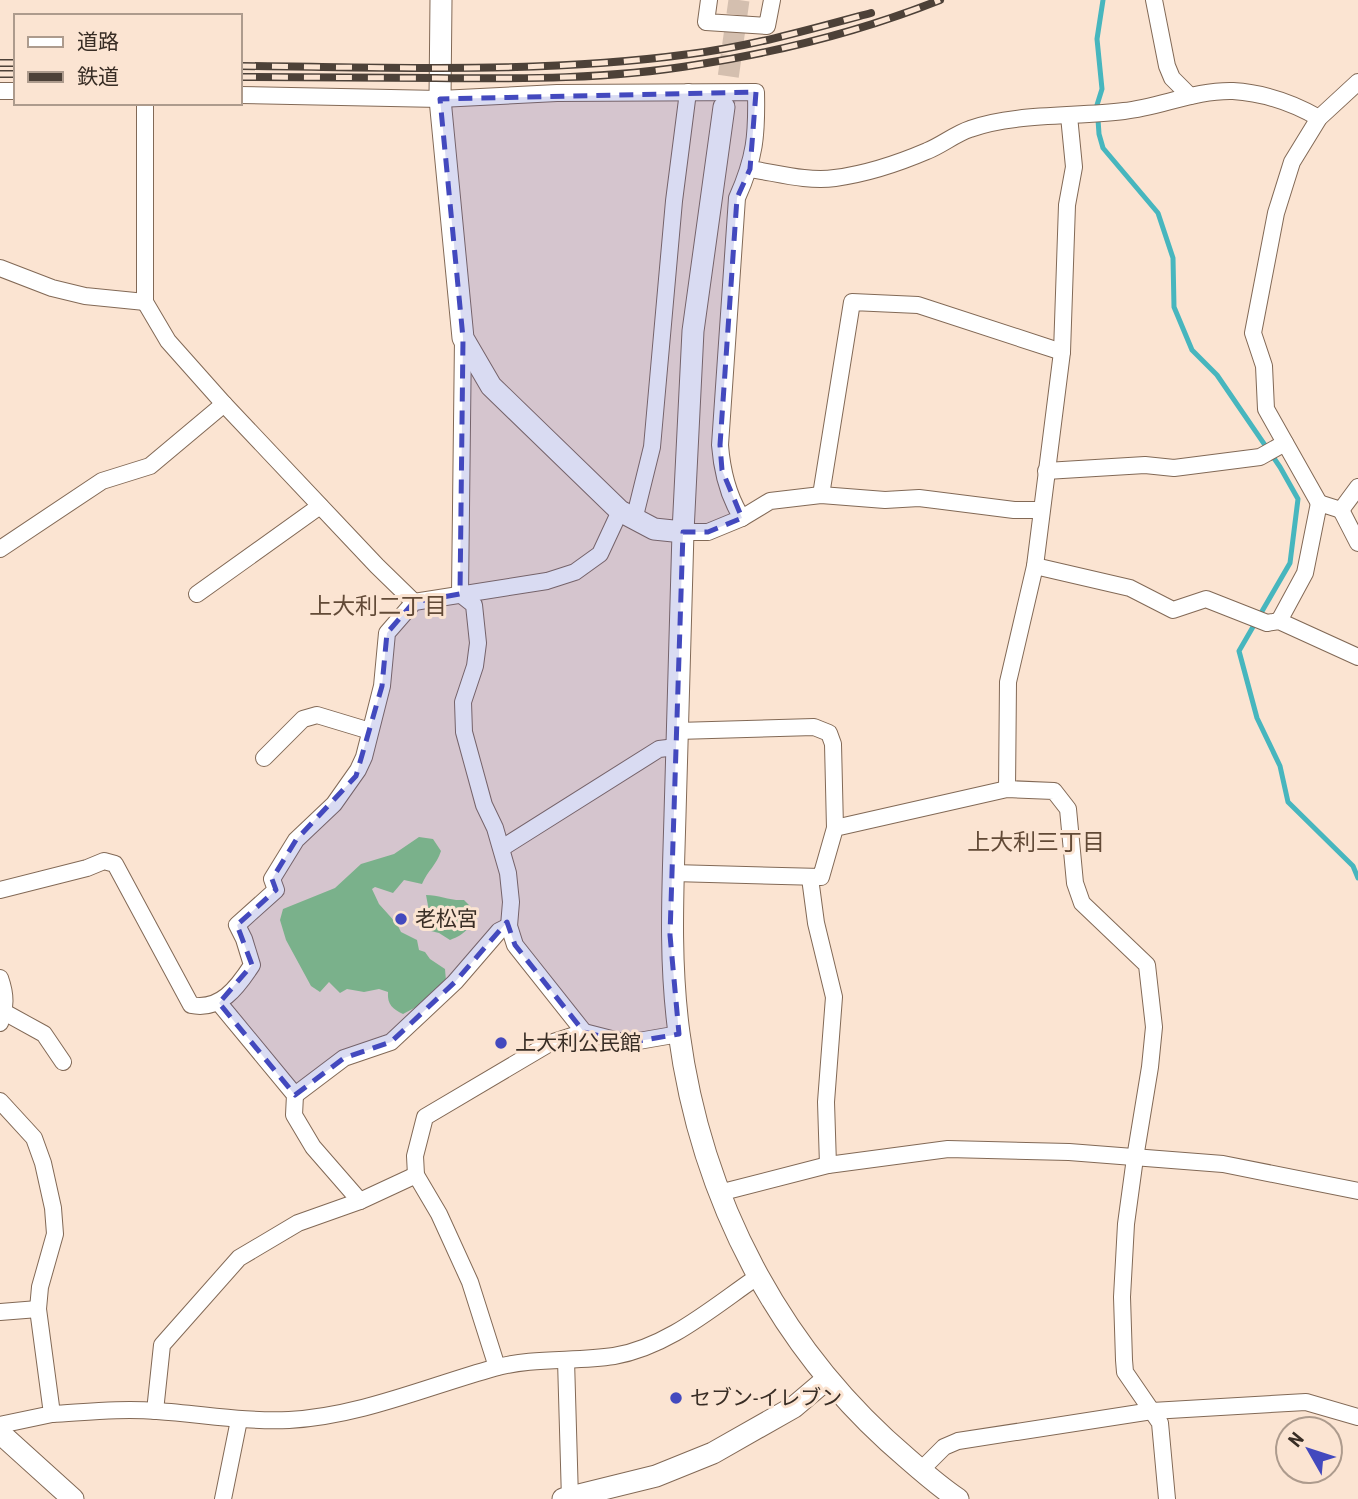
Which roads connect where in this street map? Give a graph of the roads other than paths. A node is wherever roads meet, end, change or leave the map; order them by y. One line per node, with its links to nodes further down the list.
1 (441, 0): 9 (street)
2 (709, 0): 3 (street)
3 (772, 0)
4 (1154, 0): 8 (street)
5 (1358, 82): 13 (street)
6 (688, 92): 9 (street); 14 (street); 28 (street)
7 (242, 95): 9 (street)
8 (1189, 96): 12 (street); 13 (street)
9 (440, 99): 17 (street)
10 (145, 105): 16 (street)
11 (724, 107): 30 (street)
12 (1069, 116): 14 (street); 18 (street)
13 (1319, 118): 20 (street)
14 (750, 169): 29 (street)
15 (0, 268): 16 (street)
16 (145, 302): 19 (street)
17 (463, 338): 28 (street); 35 (street)
18 (1062, 352): 21 (street); 23 (street)
19 (224, 404): 25 (street); 32 (street)
20 (1285, 443): 21 (street); 24 (street)
21 (1046, 471): 26 (street)
22 (1358, 487): 27 (street)
23 (821, 495): 26 (street); 29 (street)
24 (1320, 503): 27 (street); 37 (street)
25 (320, 506): 34 (street); 36 (street)
26 (1041, 510): 33 (street)
27 (1341, 510): 31 (street)
28 (627, 516): 30 (street); 35 (street)
29 (742, 518): 30 (street)
30 (683, 532): 40 (street)
31 (1358, 543)
32 (0, 549)
33 (1035, 566): 37 (street); 42 (street)
34 (197, 594)
35 (460, 594): 36 (street); 44 (street)
36 (414, 602): 39 (street)
37 (1273, 622): 38 (street)
38 (1358, 657)
39 (370, 731): 41 (street); 50 (street)
40 (676, 739): 43 (street); 44 (street); 45 (street)
41 (264, 758)
42 (1007, 789): 43 (street); 57 (street)
43 (835, 828): 46 (street)
44 (502, 848): 48 (street)
45 (673, 873): 46 (street); 53 (street)
46 (810, 878): 58 (street)
47 (0, 890): 50 (street)
48 (509, 926): 52 (street); 55 (street)
49 (0, 978): 51 (street)
50 (219, 1003): 55 (street)
51 (2, 1018): 54 (street)
52 (584, 1032): 53 (street); 59 (street)
53 (679, 1034): 61 (street)
54 (63, 1062)
55 (295, 1095): 62 (street)
56 (0, 1101): 64 (street)
57 (1135, 1158): 58 (street); 60 (street); 70 (street)
58 (828, 1165): 61 (street)
59 (416, 1175): 62 (street); 67 (street)
60 (1358, 1191)
61 (719, 1193): 63 (street)
62 (360, 1201): 69 (street)
63 (757, 1277): 66 (street); 68 (street)
64 (38, 1309): 65 (street); 71 (street)
65 (0, 1312)
66 (566, 1360): 67 (street); 77 (street)
67 (497, 1367): 73 (street)
68 (827, 1379): 76 (street); 77 (street)
69 (155, 1410): 71 (street); 73 (street)
70 (1152, 1411): 72 (street); 76 (street); 81 (street)
71 (52, 1415): 74 (street)
72 (1358, 1417)
73 (239, 1420): 79 (street)
74 (0, 1425)
75 (0, 1433): 78 (street)
76 (921, 1469): 80 (street)
77 (567, 1498)
78 (73, 1499)
79 (223, 1499)
80 (958, 1499)
81 (1167, 1499)

